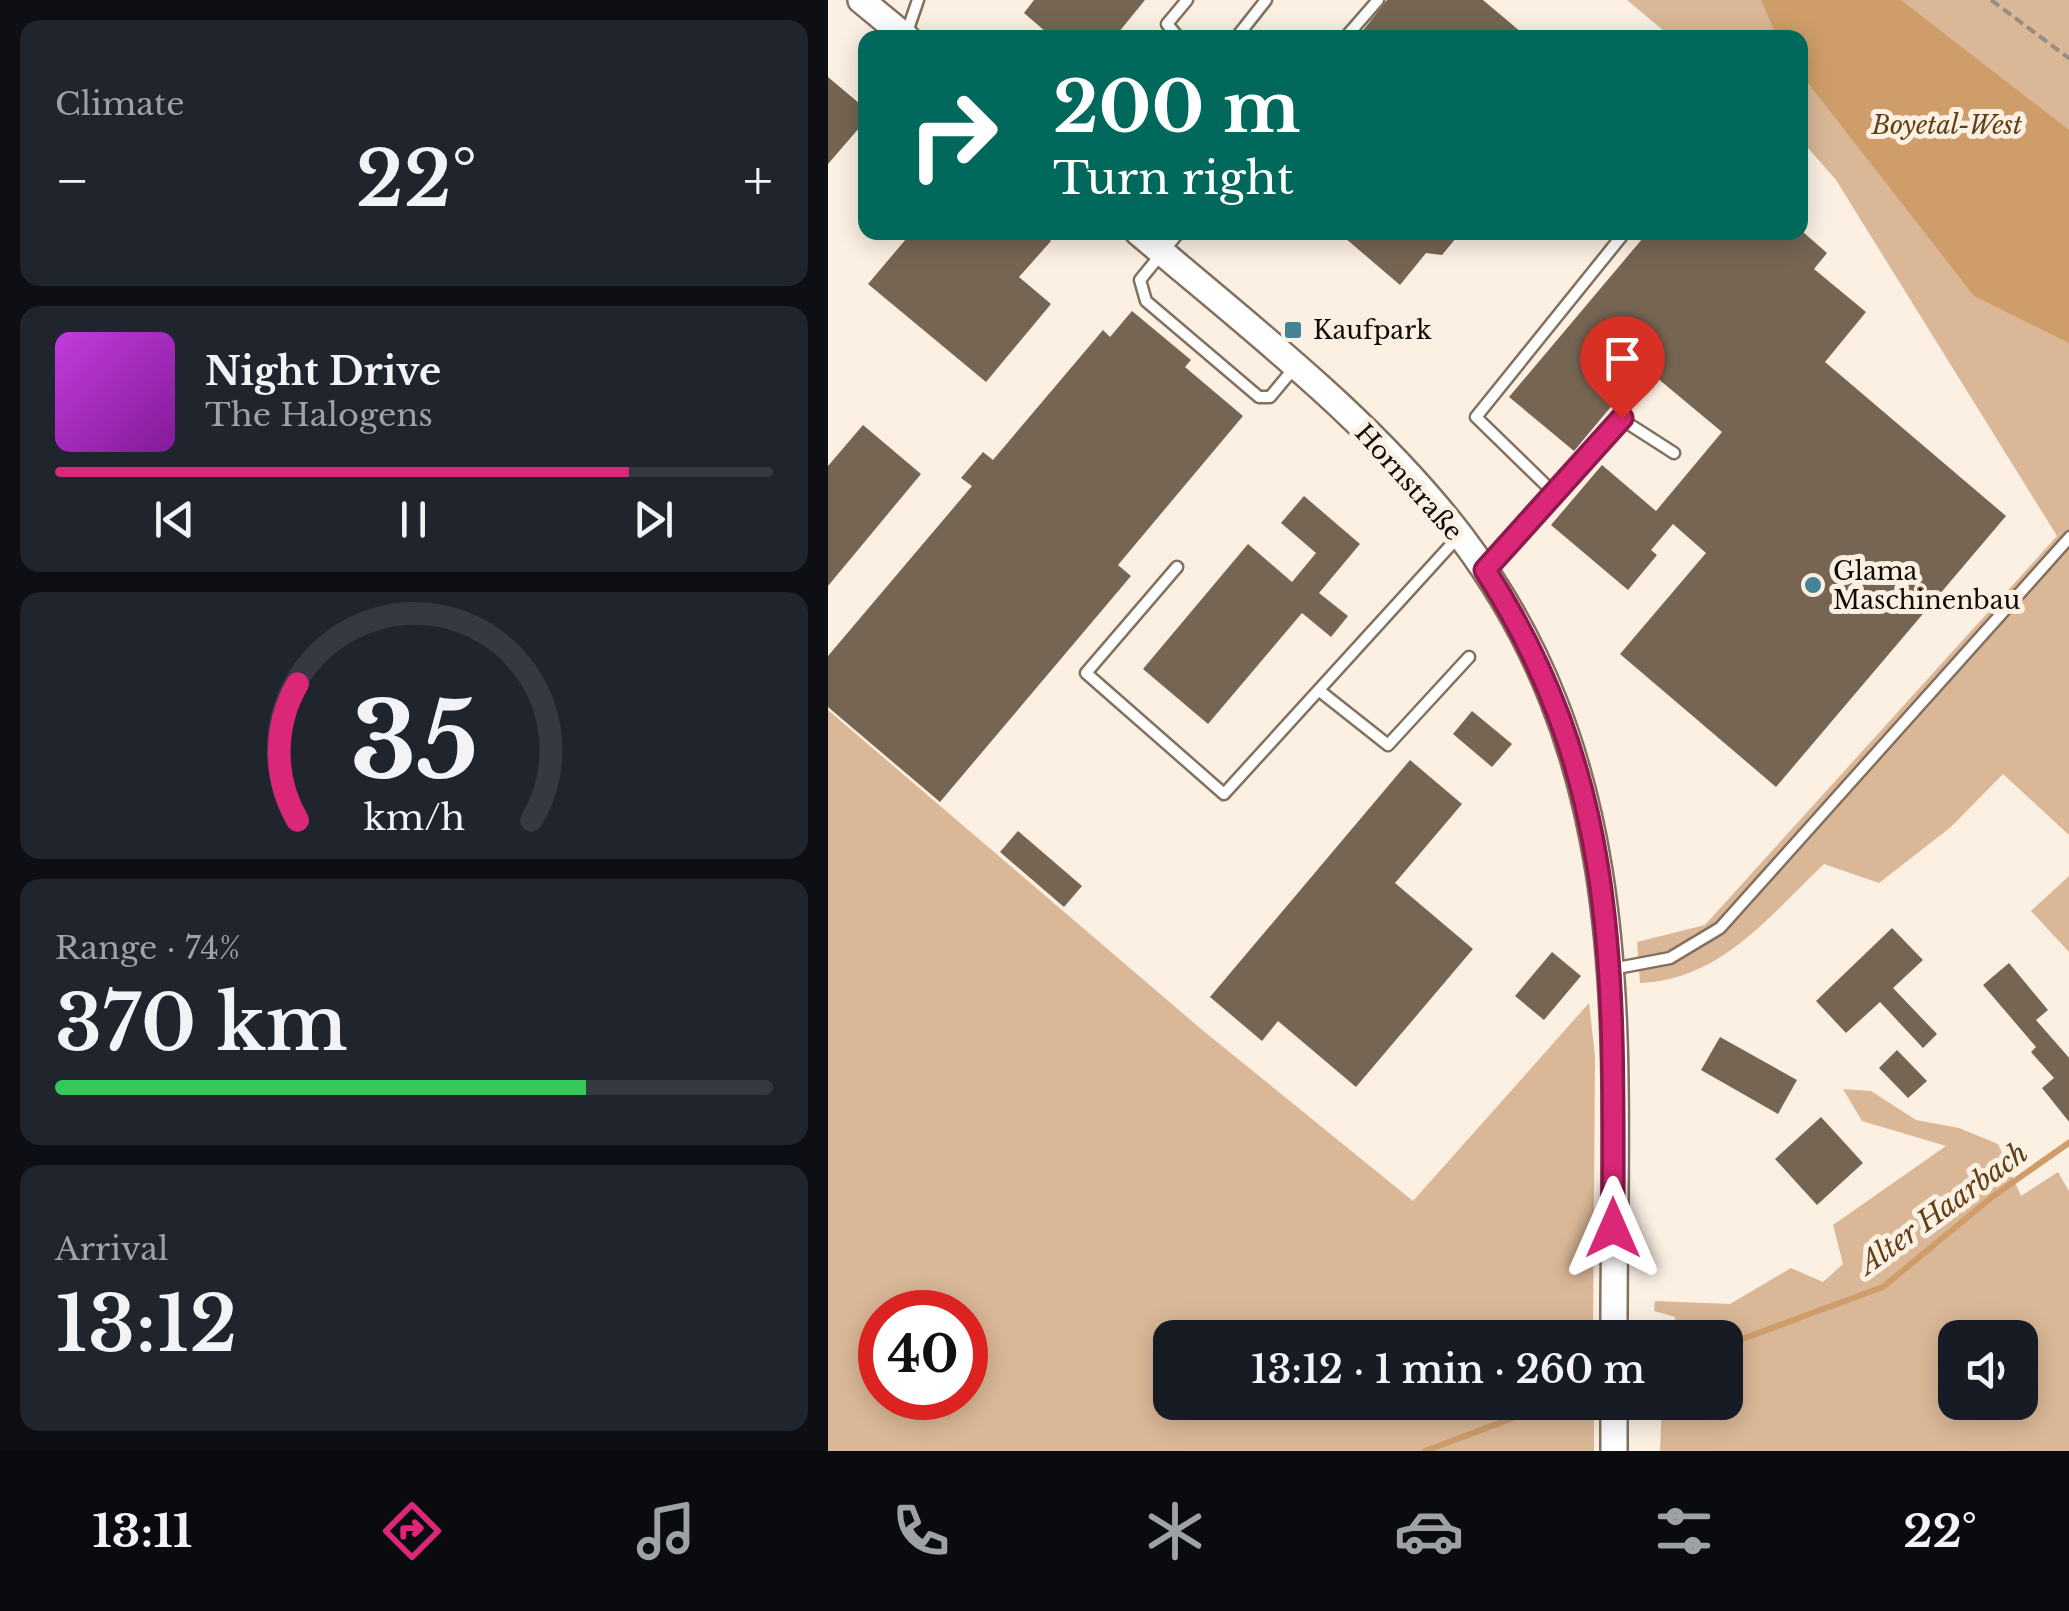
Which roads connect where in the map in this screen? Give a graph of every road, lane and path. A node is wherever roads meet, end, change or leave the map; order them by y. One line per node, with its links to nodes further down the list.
1 (862, 0): 7 (street)
2 (918, 0): 8 (lane)
3 (1187, 0): 9 (lane)
4 (1266, 0): 10 (lane)
5 (1378, 0): 11 (lane)
6 (1991, 0): 12 (path)
7 (898, 30)
8 (908, 30)
9 (1172, 30)
10 (1242, 30)
11 (1353, 30)
12 (2070, 58)
13 (1147, 240): 16 (street, Hornstraße)
14 (1173, 240): 16 (lane)
15 (1619, 240): 19 (lane)
16 (1162, 253): 17 (street, Hornstraße); 17 (lane)
17 (1295, 367): 20 (street, Hornstraße)
18 (1674, 453): 19 (lane)
19 (1554, 493): 23 (lane)
20 (1460, 536): 23 (street, Hornstraße); 25 (lane)
21 (2070, 537): 26 (lane)
22 (1177, 567): 25 (lane)
23 (1485, 570): 26 (street, Hornstraße)
24 (1469, 657): 25 (lane)
25 (1322, 692)
26 (1611, 969): 27 (street, Hornstraße)
27 (1614, 1320)
28 (1614, 1420): 29 (street)
29 (1614, 1451)

